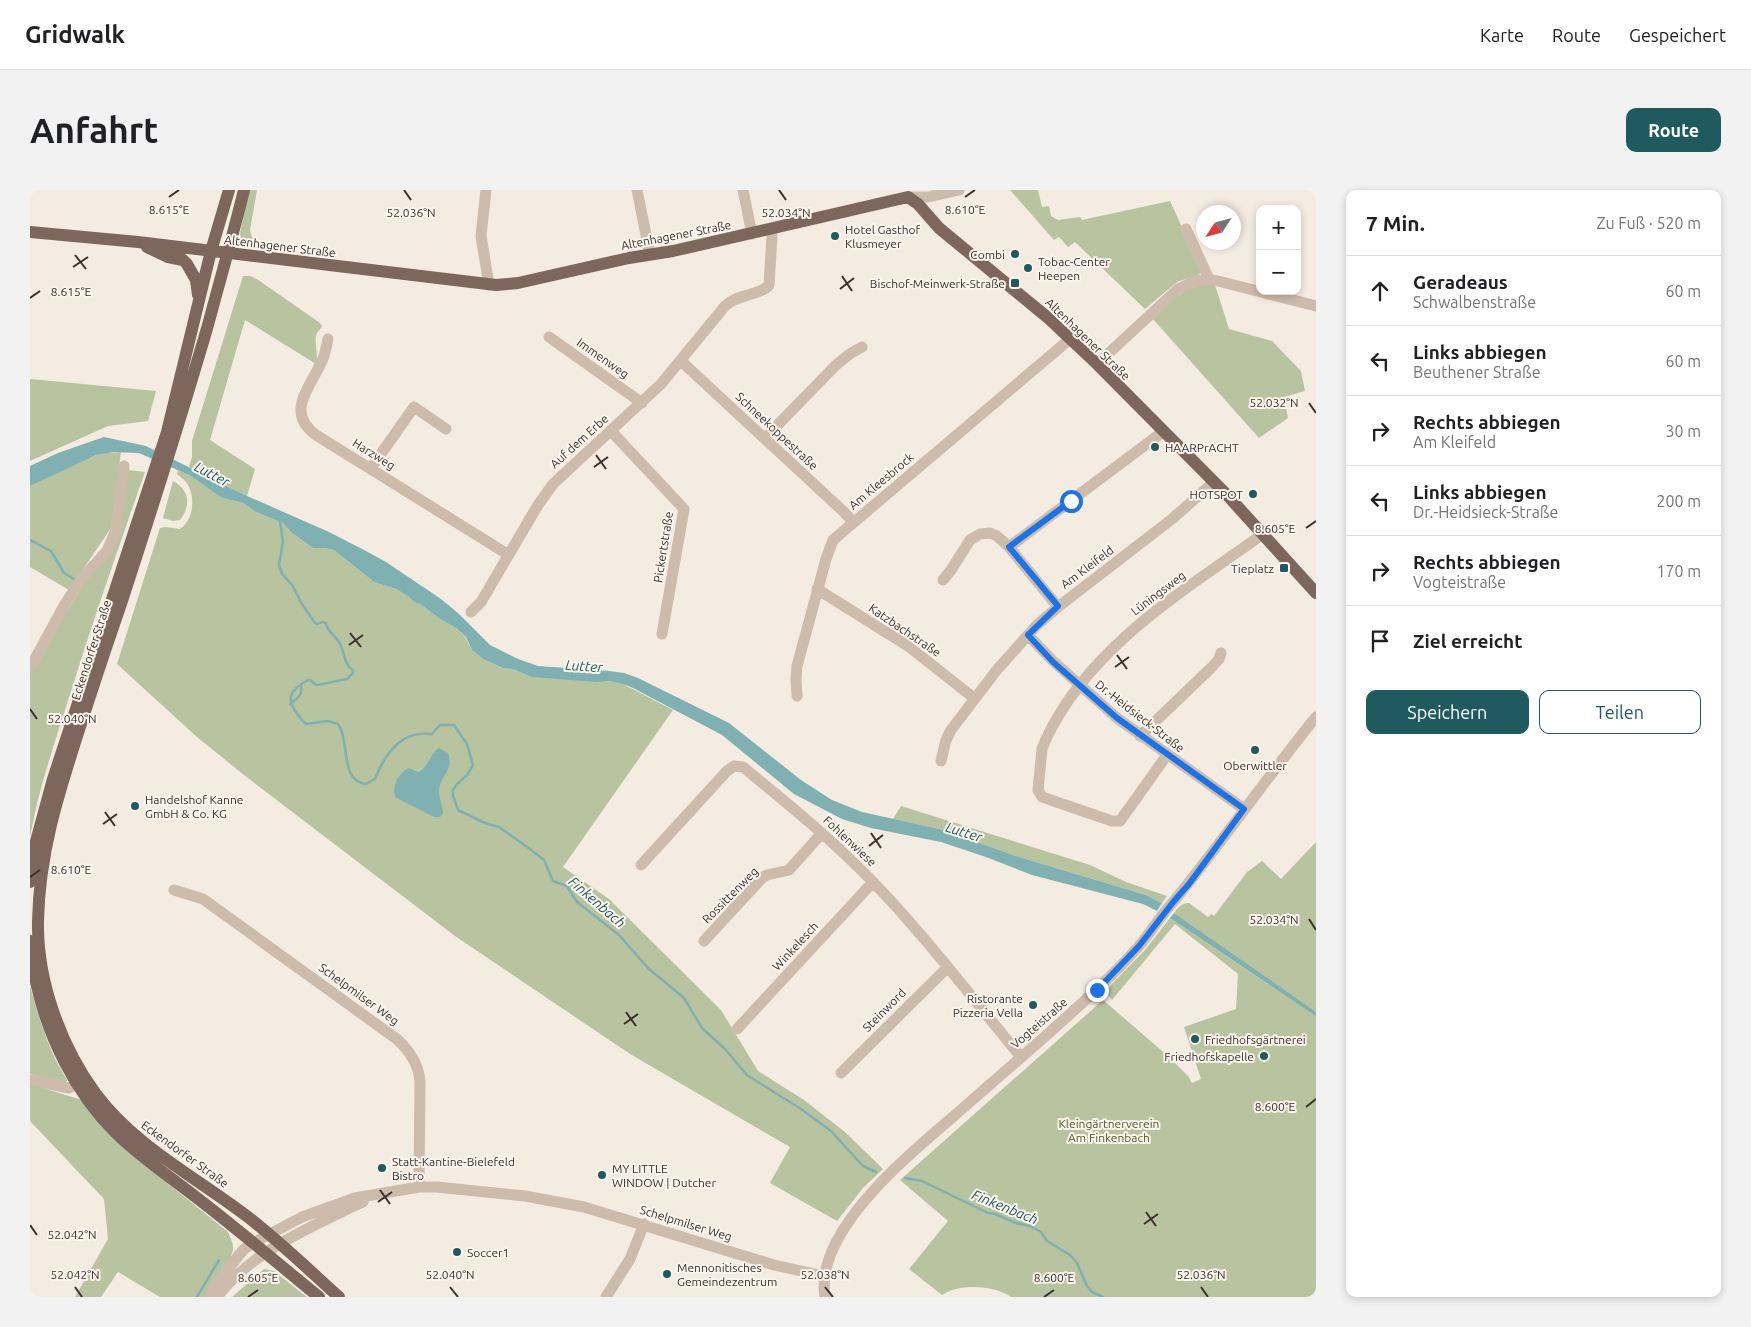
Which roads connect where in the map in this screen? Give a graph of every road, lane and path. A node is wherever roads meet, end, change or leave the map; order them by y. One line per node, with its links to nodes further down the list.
1 (230, 190): 14 (main road, Eckendorfer Straße)
2 (244, 190): 15 (main road, Eckendorfer Straße)
3 (486, 190): 18 (street)
4 (637, 190): 16 (street)
5 (743, 190): 12 (street)
6 (920, 190): 8 (street)
7 (958, 190): 8 (street)
8 (903, 193): 9 (main road, Altenhagener Straße); 23 (main road, Altenhagener Straße)
9 (770, 229): 12 (main road, Altenhagener Straße); 25 (street, Auf dem Erbe)
10 (1186, 229): 17 (street)
11 (30, 232): 13 (main road, Altenhagener Straße)
12 (752, 234): 16 (main road, Altenhagener Straße)
13 (138, 242): 14 (main road, Altenhagener Straße); 19 (main road)
14 (211, 251): 15 (main road, Altenhagener Straße); 19 (main road, Eckendorfer Straße)
15 (228, 254): 18 (main road, Altenhagener Straße); 31 (main road, Eckendorfer Straße)
16 (650, 255): 18 (main road, Altenhagener Straße)
17 (1209, 279): 20 (street); 26 (street)
18 (489, 285)
19 (199, 300): 31 (main road, Eckendorfer Straße)
20 (1316, 306)
21 (549, 337): 27 (street, Immenweg)
22 (328, 338): 34 (street, Harzweg)
23 (1070, 339): 26 (main road, Altenhagener Straße); 37 (street, Am Kleesbrock)
24 (862, 347): 32 (street)
25 (681, 361): 27 (street, Auf dem Erbe); 32 (street, Schneekoppestraße)
26 (1097, 364): 30 (main road, Altenhagener Straße)
27 (642, 403): 29 (street, Auf dem Erbe)
28 (446, 428): 34 (street)
29 (611, 431): 40 (street, Auf dem Erbe); 46 (street, Pickertstraße)
30 (1164, 431): 36 (main road, Altenhagener Straße); 39 (street)
31 (172, 433): 35 (main road, Eckendorfer Straße)
32 (764, 438): 37 (street, Schneekoppestraße)
33 (124, 466): 49 (street)
34 (371, 468): 40 (street, Harzweg)
35 (156, 480): 60 (main road, Eckendorfer Straße); 74 (main road, Eckendorfer Straße)
36 (1214, 482): 38 (main road, Altenhagener Straße); 44 (street, Am Kleifeld)
37 (853, 522): 42 (street, Am Kleesbrock)
38 (1263, 534): 43 (main road, Altenhagener Straße); 50 (street, Lüningsweg)
39 (1009, 547): 41 (street); 44 (street)
40 (508, 555): 45 (street, Auf dem Erbe)
41 (943, 580)
42 (817, 589): 51 (street, Am Kleesbrock); 52 (street, Katzbachstraße)
43 (1316, 593)
44 (1058, 606): 47 (street, Am Kleifeld)
45 (471, 612)
46 (662, 634)
47 (1028, 635): 50 (street, Dr.-Heidsieck-Straße); 52 (street, Am Kleifeld)
48 (1221, 653): 54 (street)
49 (30, 668)
50 (1079, 685): 54 (street, Dr.-Heidsieck-Straße); 55 (street, Lüningsweg)
51 (797, 696)
52 (974, 698): 56 (street, Am Kleifeld)
53 (1316, 716): 57 (street, Vogteistraße)
54 (1140, 736): 55 (street, Dr.-Heidsieck-Straße)
55 (1167, 755): 57 (street, Dr.-Heidsieck-Straße)
56 (941, 761)
57 (1244, 809): 67 (street, Vogteistraße)
58 (822, 833): 59 (street, Fohlenwiese); 61 (street, Fohlenwiese); 64 (street, Rossittenweg)
59 (641, 865)
60 (30, 882)
61 (873, 882): 65 (street, Fohlenwiese); 66 (street, Winkelesch)
62 (174, 890): 71 (street, Schelpmilser Weg)
63 (30, 941): 70 (main road, Eckendorfer Straße)
64 (704, 942)
65 (947, 968): 67 (street, Fohlenwiese); 68 (street, Steinword)
66 (738, 1029)
67 (1021, 1057): 78 (street, Vogteistraße)
68 (841, 1073)
69 (32, 1080): 70 (street)
70 (78, 1083): 75 (main road, Eckendorfer Straße)
71 (419, 1187): 72 (street, Schelpmilser Weg); 73 (street, Schelpmilser Weg)
72 (403, 1189): 74 (street, Schelpmilser Weg); 76 (street, Schelpmilser Weg)
73 (644, 1224): 78 (street, Schelpmilser Weg); 83 (street)
74 (269, 1235): 75 (street, Schelpmilser Weg); 76 (main road, Eckendorfer Straße)
75 (253, 1242): 77 (main road, Eckendorfer Straße); 79 (street, Schelpmilser Weg)
76 (280, 1245): 77 (street, Schelpmilser Weg); 82 (main road, Eckendorfer Straße)
77 (265, 1252): 80 (street, Schelpmilser Weg); 81 (main road, Eckendorfer Straße)
78 (824, 1276): 84 (street, Vogteistraße)
79 (210, 1297)
80 (217, 1297)
81 (319, 1297)
82 (339, 1297)
83 (606, 1297)
84 (825, 1297)

